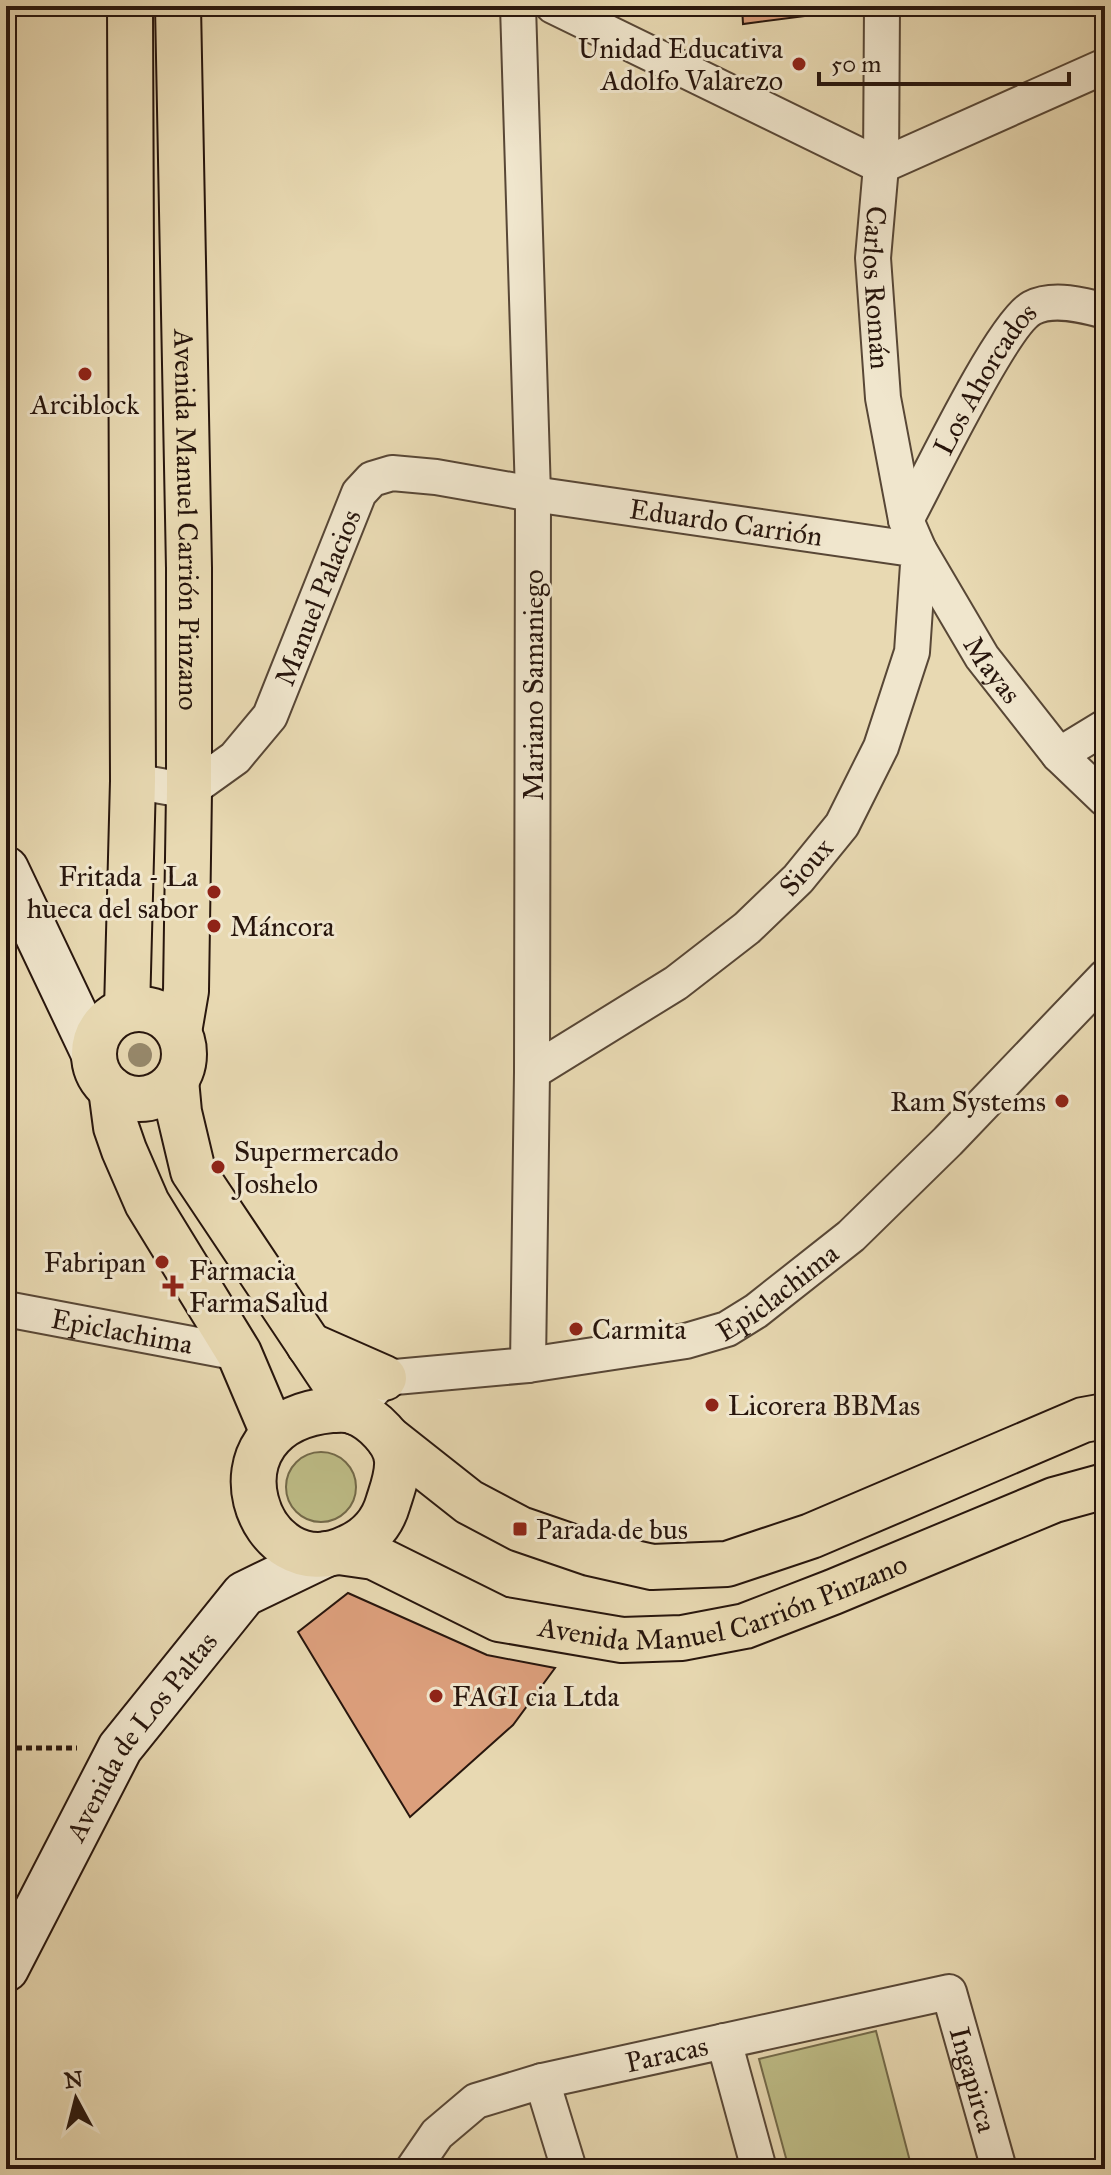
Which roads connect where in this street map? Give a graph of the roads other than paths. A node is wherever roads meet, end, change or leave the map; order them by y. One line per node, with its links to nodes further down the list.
1 (130, 6): 13 (main road, Avenida Manuel Carrión Pinzano)
2 (178, 6): 14 (main road, Avenida Manuel Carrión Pinzano)
3 (518, 6): 9 (street, Mariano Samaniego)
4 (553, 6): 7 (street)
5 (882, 6): 7 (street, Carlos Román)
6 (1105, 66): 7 (street)
7 (881, 166): 10 (street, Carlos Román)
8 (1105, 311): 10 (street, Los Ahorcados)
9 (533, 494): 10 (street, Eduardo Carrión); 14 (street, Manuel Palacios); 20 (street, Mariano Samaniego)
10 (912, 535): 12 (street, Mayas); 20 (street, Sioux)
11 (1105, 727): 12 (street)
12 (1059, 755): 15 (street, Mayas)
13 (133, 781): 14 (street); 19 (main road, Avenida Manuel Carrión Pinzano)
14 (189, 791): 18 (main road, Avenida Manuel Carrión Pinzano)
15 (1105, 799)
16 (6, 869): 19 (main road)
17 (1105, 977): 25 (street, Epiclachima)
18 (179, 1032): 19 (main road); 21 (main road)
19 (111, 1042): 21 (main road); 24 (main road, Avenida Manuel Carrión Pinzano)
20 (532, 1072): 25 (street, Mariano Samaniego)
21 (176, 1080): 23 (main road)
22 (6, 1309): 24 (street, Epiclachima)
23 (309, 1345): 26 (main road); 27 (main road)
24 (239, 1353): 29 (main road, Avenida Manuel Carrión Pinzano)
25 (528, 1365): 26 (street, Epiclachima)
26 (384, 1378): 27 (street)
27 (354, 1412): 29 (main road); 30 (main road)
28 (1105, 1416): 30 (main road, Avenida Manuel Carrión Pinzano)
29 (273, 1433): 32 (main road)
30 (388, 1438): 33 (main road)
31 (1105, 1486): 33 (main road, Avenida Manuel Carrión Pinzano)
32 (274, 1535): 33 (main road); 34 (main road)
33 (333, 1553): 34 (main road, Avenida de Los Paltas)
34 (244, 1594): 35 (main road, Avenida de Los Paltas)
35 (6, 1969)
36 (949, 1992): 37 (street, Paracas); 42 (street, Ingapirca)
37 (724, 2041): 38 (street, Paracas); 41 (street)
38 (542, 2081): 39 (street, Paracas); 40 (street)
39 (413, 2169)
40 (569, 2169)
41 (759, 2169)
42 (999, 2169)

